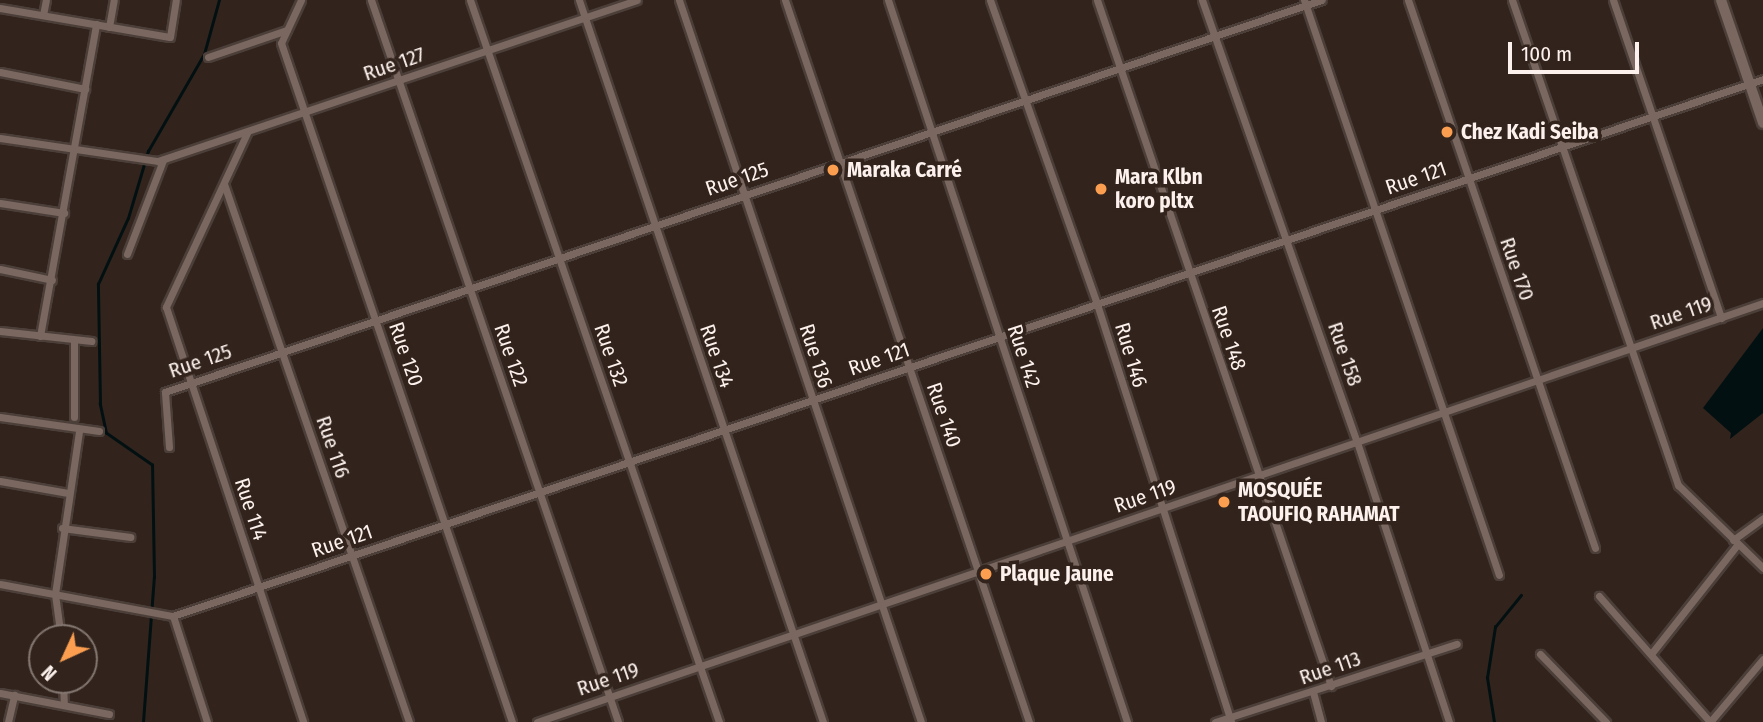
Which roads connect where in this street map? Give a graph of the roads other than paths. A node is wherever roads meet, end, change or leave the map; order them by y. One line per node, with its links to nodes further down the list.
1 (46, 0): 22 (street)
2 (114, 0): 25 (street)
3 (176, 0): 25 (street)
4 (301, 0): 26 (street, Rue 120)
5 (371, 0): 33 (street, Rue 122)
6 (470, 0): 28 (street, Rue 132)
7 (579, 0): 23 (street, Rue 134)
8 (636, 0): 23 (street, Rue 127)
9 (680, 0): 49 (street, Rue 136)
10 (785, 0): 46 (street, Rue 140)
11 (888, 0): 40 (street, Rue 142)
12 (989, 0): 36 (street, Rue 146)
13 (1097, 0): 30 (street, Rue 148)
14 (1202, 0): 27 (street, Rue 158)
15 (1321, 0): 20 (street, Rue 125)
16 (1408, 0): 47 (street, Rue 170)
17 (1512, 0): 43 (street)
18 (1613, 0): 38 (street)
19 (1721, 0): 34 (street)
20 (1304, 3): 27 (street, Rue 125); 51 (street)
21 (0, 8): 22 (street)
22 (43, 15): 24 (street)
23 (585, 18): 28 (street, Rue 127); 53 (street, Rue 134)
24 (96, 24): 25 (street); 35 (street)
25 (109, 27)
26 (287, 30): 29 (street); 37 (street, Rue 120)
27 (1214, 36): 30 (street, Rue 125); 54 (street, Rue 158)
28 (488, 51): 33 (street, Rue 127); 56 (street, Rue 132)
29 (208, 57)
30 (1120, 68): 36 (street, Rue 125); 58 (street, Rue 148)
31 (0, 72): 35 (street)
32 (1763, 79): 34 (street, Rue 121)
33 (400, 81): 37 (street, Rue 127); 60 (street, Rue 122)
34 (1750, 83): 38 (street, Rue 121); 39 (street)
35 (85, 89): 44 (street)
36 (1023, 101): 40 (street, Rue 125); 62 (street, Rue 146)
37 (305, 113): 41 (street, Rue 127); 64 (street, Rue 120)
38 (1652, 116): 43 (street, Rue 121); 63 (street)
39 (1763, 123)
40 (932, 132): 46 (street, Rue 125); 67 (street, Rue 142)
41 (247, 133): 45 (street, Rue 127); 48 (street)
42 (0, 138): 44 (street, Rue 127)
43 (1562, 147): 47 (street, Rue 121); 70 (street)
44 (75, 152): 45 (street, Rue 127); 52 (street)
45 (163, 160): 55 (street)
46 (838, 164): 49 (street, Rue 125); 72 (street, Rue 140)
47 (1468, 178): 51 (street, Rue 121); 73 (street, Rue 170)
48 (224, 183): 71 (street, Rue 116); 74 (street, Rue 114)
49 (745, 195): 53 (street, Rue 125); 75 (street, Rue 136)
50 (0, 203): 52 (street)
51 (1376, 210): 54 (street, Rue 121); 76 (street)
52 (64, 213): 59 (street)
53 (655, 226): 56 (street, Rue 125); 79 (street, Rue 134)
54 (1287, 240): 58 (street, Rue 121); 82 (street, Rue 158)
55 (127, 254)
56 (559, 258): 60 (street, Rue 125); 84 (street, Rue 132)
57 (0, 269): 59 (street)
58 (1188, 273): 62 (street, Rue 121); 85 (street, Rue 148)
59 (52, 280): 66 (street)
60 (470, 288): 64 (street, Rue 125); 87 (street, Rue 122)
61 (1763, 303): 63 (street, Rue 119)
62 (1097, 304): 67 (street, Rue 121); 89 (street, Rue 146)
63 (1721, 318): 70 (street, Rue 119)
64 (376, 320): 71 (street, Rue 125); 91 (street, Rue 120)
65 (0, 331): 66 (street)
66 (40, 336): 68 (street)
67 (999, 337): 72 (street, Rue 121); 94 (street, Rue 142)
68 (74, 341): 69 (street); 78 (street)
69 (91, 341)
70 (1631, 348): 73 (street, Rue 119); 95 (street)
71 (282, 352): 74 (street, Rue 125); 97 (street, Rue 116)
72 (910, 367): 75 (street, Rue 121); 99 (street, Rue 140)
73 (1537, 381): 76 (street, Rue 119); 96 (street, Rue 170)
74 (191, 383): 83 (street, Rue 125); 102 (street, Rue 114)
75 (813, 400): 79 (street, Rue 121); 105 (street, Rue 136)
76 (1444, 412): 82 (street, Rue 119); 100 (street)
77 (0, 417): 80 (street)
78 (74, 417)
79 (723, 430): 84 (street, Rue 121); 108 (street, Rue 134)
80 (79, 431): 81 (street); 88 (street)
81 (99, 431)
82 (1357, 442): 85 (street, Rue 119); 110 (street, Rue 158)
83 (169, 447)
84 (629, 462): 87 (street, Rue 121); 114 (street, Rue 132)
85 (1259, 476): 89 (street, Rue 119); 115 (street, Rue 148)
86 (0, 481): 88 (street)
87 (539, 492): 91 (street, Rue 121); 120 (street, Rue 122)
88 (68, 493): 92 (street)
89 (1160, 509): 94 (street, Rue 119); 124 (street, Rue 146)
90 (1763, 518): 95 (street)
91 (445, 524): 97 (street, Rue 121); 129 (street, Rue 120)
92 (62, 528): 93 (street); 103 (street)
93 (130, 537)
94 (1067, 541): 99 (street, Rue 119); 136 (street, Rue 142)
95 (1735, 542): 98 (street); 112 (street)
96 (1595, 548)
97 (352, 556): 102 (street, Rue 121); 128 (street, Rue 116)
98 (1763, 568)
99 (979, 571): 105 (street, Rue 119); 135 (street, Rue 140)
100 (1499, 575)
101 (0, 584): 103 (street, Rue 121)
102 (259, 587): 106 (street, Rue 121); 127 (street, Rue 114)
103 (55, 594): 106 (street, Rue 121); 107 (street)
104 (1599, 596): 112 (street)
105 (884, 604): 108 (street, Rue 119); 134 (street, Rue 136)
106 (173, 616): 126 (street)
107 (59, 624)
108 (795, 634): 114 (street, Rue 119); 133 (street, Rue 134)
109 (1457, 644): 110 (street, Rue 113)
110 (1426, 654): 115 (street, Rue 113); 139 (street, Rue 158)
111 (1540, 654): 123 (street)
112 (1651, 654): 141 (street)
113 (1763, 659): 141 (street)
114 (700, 667): 120 (street, Rue 119); 132 (street, Rue 132)
115 (1331, 686): 116 (street, Rue 113)
116 (1313, 692): 124 (street, Rue 113); 138 (street)
117 (0, 693): 119 (street)
118 (64, 694): 121 (street)
119 (14, 695): 121 (street); 125 (street)
120 (610, 697): 130 (street, Rue 119); 131 (street, Rue 122)
121 (64, 703): 122 (street)
122 (109, 714)
123 (1604, 720): 140 (street)
124 (1230, 721): 137 (street, Rue 113)
125 (8, 722)
126 (207, 722)
127 (303, 722)
128 (409, 722)
129 (512, 722)
130 (537, 722)
131 (618, 722)
132 (719, 722)
133 (823, 722)
134 (921, 722)
135 (1029, 722)
136 (1127, 722)
137 (1215, 722)
138 (1321, 722)
139 (1449, 722)
140 (1591, 722)
141 (1710, 722)

